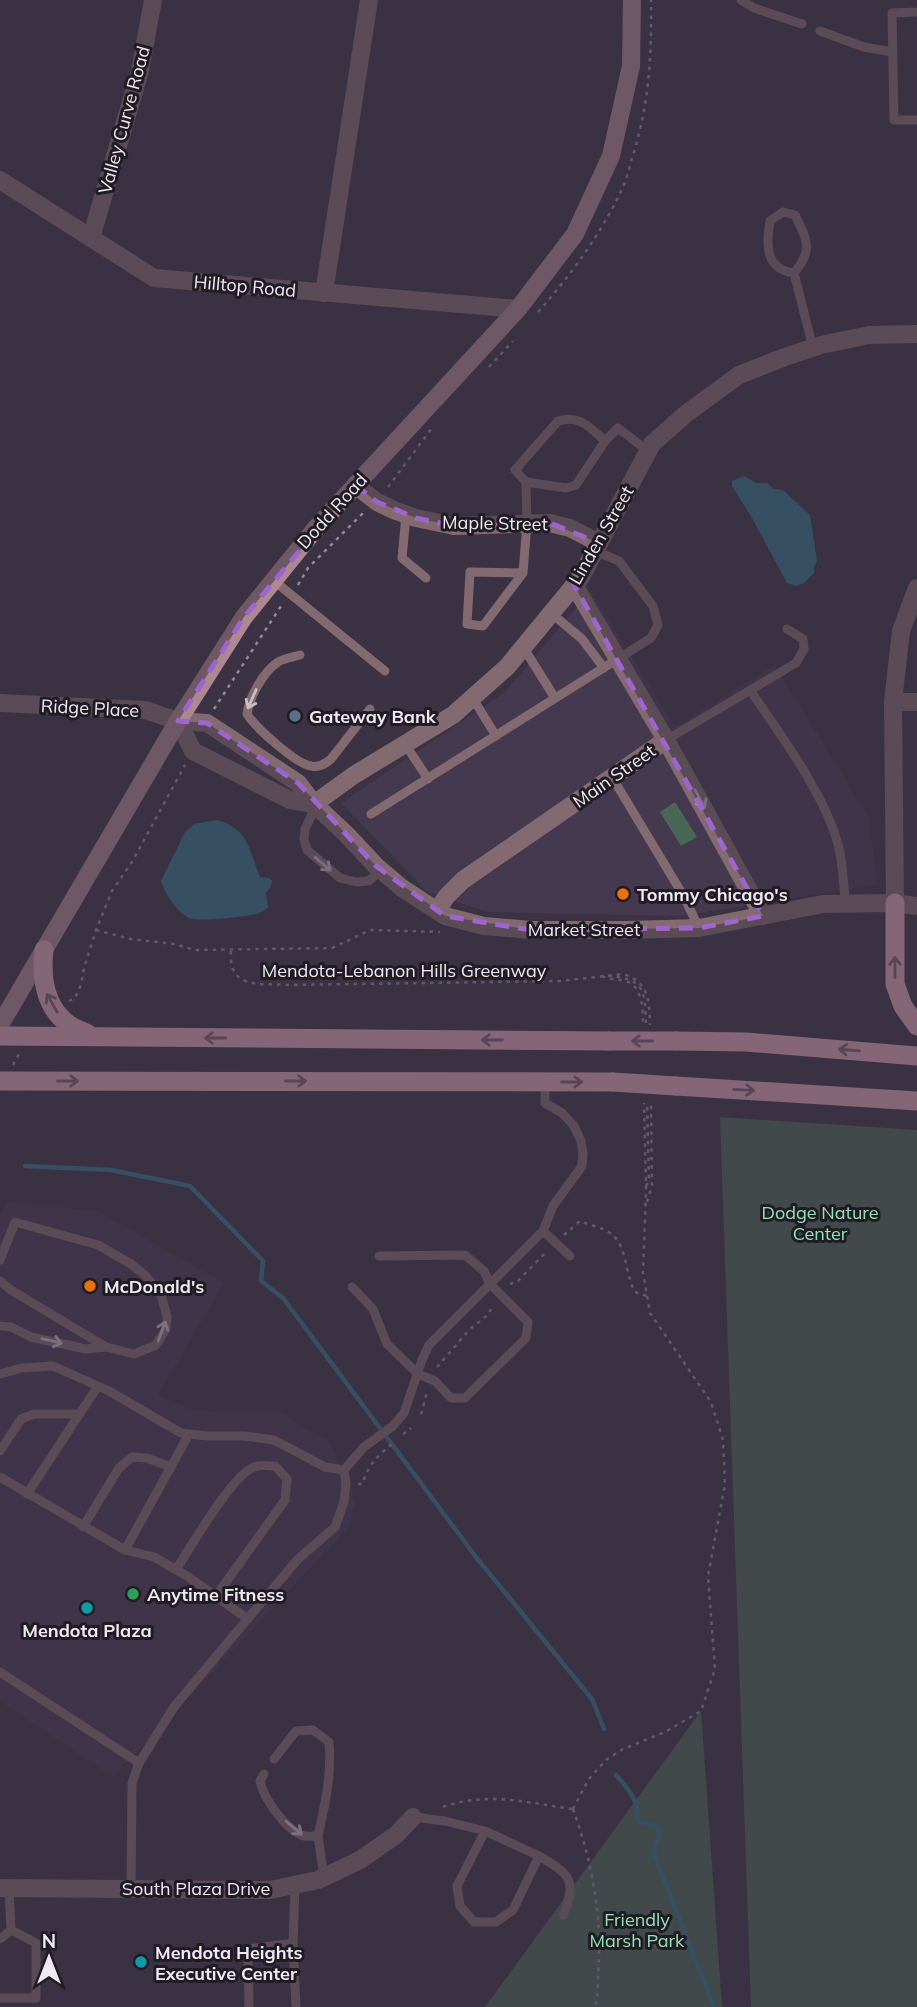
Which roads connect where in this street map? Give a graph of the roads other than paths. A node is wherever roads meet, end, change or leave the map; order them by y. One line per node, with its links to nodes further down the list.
1 (153, 0): 13 (street, Valley Curve Road)
2 (369, 0): 15 (street)
3 (632, 0): 16 (main road, Dodd Road)
4 (741, 0): 8 (lane)
5 (892, 0): 7 (lane)
6 (917, 12): 7 (lane)
7 (892, 13): 10 (lane)
8 (802, 24)
9 (820, 31): 10 (lane)
10 (892, 51): 11 (lane)
11 (917, 120)
12 (0, 180): 13 (street, Hilltop Road)
13 (91, 238): 15 (street, Hilltop Road)
14 (794, 273): 14 (lane); 18 (lane)
15 (324, 293): 16 (street, Hilltop Road)
16 (518, 309): 22 (main road, Dodd Road)
17 (917, 334): 18 (street, Linden Street)
18 (813, 348): 20 (street, Linden Street)
19 (605, 441): 20 (lane); 21 (lane); 21 (lane)
20 (648, 451): 25 (street, Linden Street)
21 (526, 482): 24 (lane)
22 (355, 485): 23 (street, Maple Street); 28 (main road, Dodd Road)
23 (406, 515): 24 (street, Maple Street); 27 (lane)
24 (527, 523): 25 (street, Maple Street); 26 (lane)
25 (597, 547): 29 (street, Linden Street); 35 (lane)
26 (523, 573): 26 (lane)
27 (426, 578)
28 (273, 580): 36 (lane); 44 (main road, Dodd Road)
29 (574, 585): 31 (street, Linden Street); 35 (street)
30 (917, 588): 40 (street)
31 (551, 613): 33 (street, Linden Street); 35 (lane)
32 (787, 629): 37 (lane)
33 (523, 647): 38 (street, Linden Street); 39 (lane)
34 (299, 655): 43 (lane, one-way to 43)
35 (611, 663): 39 (lane); 46 (street)
36 (384, 671)
37 (750, 690): 46 (lane); 53 (lane)
38 (472, 697): 45 (lane); 47 (street, Linden Street)
39 (555, 698): 45 (lane)
40 (892, 702): 41 (street); 54 (street)
41 (917, 702)
42 (0, 704): 44 (street, Ridge Place)
43 (370, 709)
44 (178, 721): 50 (street, Market Street); 50 (street, Market Street); 59 (main road, Dodd Road)
45 (496, 736): 49 (lane)
46 (667, 740): 48 (street, Main Street); 57 (street, Main Street, one-way to 57)
47 (405, 744): 49 (lane); 50 (street, Linden Street)
48 (612, 778): 56 (street, Main Street); 58 (lane)
49 (428, 779): 51 (lane)
50 (315, 805): 52 (street, Market Street); 52 (lane, one-way to 52)
51 (370, 814)
52 (381, 869): 56 (street, Market Street)
53 (845, 903): 54 (street, Market Street); 57 (street, Market Street)
54 (895, 903): 55 (street, Market Street); 61 (highway, one-way to 54)
55 (917, 906)
56 (437, 911): 58 (street, Market Street)
57 (763, 916): 58 (street, Market Street)
58 (699, 928)
59 (44, 950): 60 (main road, Dodd Road); 63 (highway, one-way to 59)
60 (0, 1025)
61 (917, 1026)
62 (0, 1036): 63 (highway)
63 (92, 1037): 64 (highway, one-way to 63, bridge)
64 (917, 1056)
65 (0, 1081): 66 (highway, one-way to 66)
66 (545, 1082): 67 (highway, one-way to 67, bridge); 68 (lane)
67 (917, 1101)
68 (543, 1231): 70 (lane); 73 (lane)
69 (379, 1256): 73 (lane)
70 (569, 1256)
71 (0, 1260): 76 (lane, one-way to 71)
72 (0, 1281): 76 (lane)
73 (490, 1284): 78 (lane); 78 (lane)
74 (352, 1287): 78 (lane)
75 (0, 1326): 76 (lane, one-way to 76)
76 (106, 1347)
77 (0, 1374): 79 (lane)
78 (418, 1374): 84 (lane)
79 (98, 1386): 80 (lane); 81 (lane)
80 (79, 1414): 82 (lane); 86 (lane)
81 (190, 1434): 83 (lane); 84 (lane)
82 (0, 1451)
83 (171, 1467): 87 (lane); 88 (lane)
84 (347, 1467): 91 (lane)
85 (0, 1477): 86 (lane)
86 (27, 1494): 87 (lane)
87 (83, 1527): 88 (lane)
88 (125, 1550): 89 (lane)
89 (176, 1570): 90 (lane); 90 (lane)
90 (216, 1597): 91 (lane)
91 (248, 1619): 94 (lane)
92 (0, 1672): 94 (lane)
93 (274, 1759): 98 (lane)
94 (139, 1763): 103 (lane)
95 (264, 1774): 98 (lane, one-way to 98)
96 (413, 1817): 97 (lane); 100 (street, South Plaza Drive)
97 (485, 1831): 99 (lane); 99 (lane)
98 (318, 1836): 100 (lane)
99 (539, 1856): 104 (lane)
100 (324, 1877): 101 (street, South Plaza Drive)
101 (295, 1885): 103 (street, South Plaza Drive); 107 (lane)
102 (5, 1888): 103 (street, South Plaza Drive); 105 (lane)
103 (131, 1889)
104 (563, 1915)
105 (11, 1930): 106 (lane); 108 (lane)
106 (0, 1939)
107 (293, 1943): 109 (lane); 110 (lane)
108 (0, 1997)
109 (249, 2007)
110 (296, 2007)

